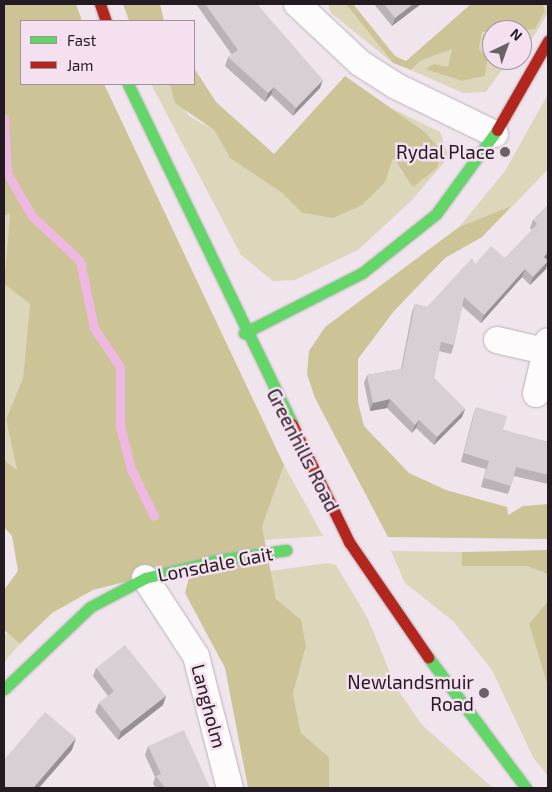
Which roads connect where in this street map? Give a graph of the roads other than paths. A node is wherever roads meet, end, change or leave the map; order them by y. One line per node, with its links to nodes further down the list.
1 (100, 4): 3 (street)
2 (297, 4): 6 (street)
3 (106, 20)
4 (548, 41): 6 (street)
5 (128, 85): 7 (street, Greenhills Road)
6 (495, 134): 7 (street)
7 (244, 332): 15 (street, Greenhills Road)
8 (497, 340): 9 (street)
9 (546, 346): 10 (street)
10 (536, 394)
11 (286, 550): 12 (street, Lonsdale Gait)
12 (145, 578): 13 (street, Lonsdale Gait); 14 (street, Langholm)
13 (4, 689)
14 (230, 788)
15 (526, 788)

